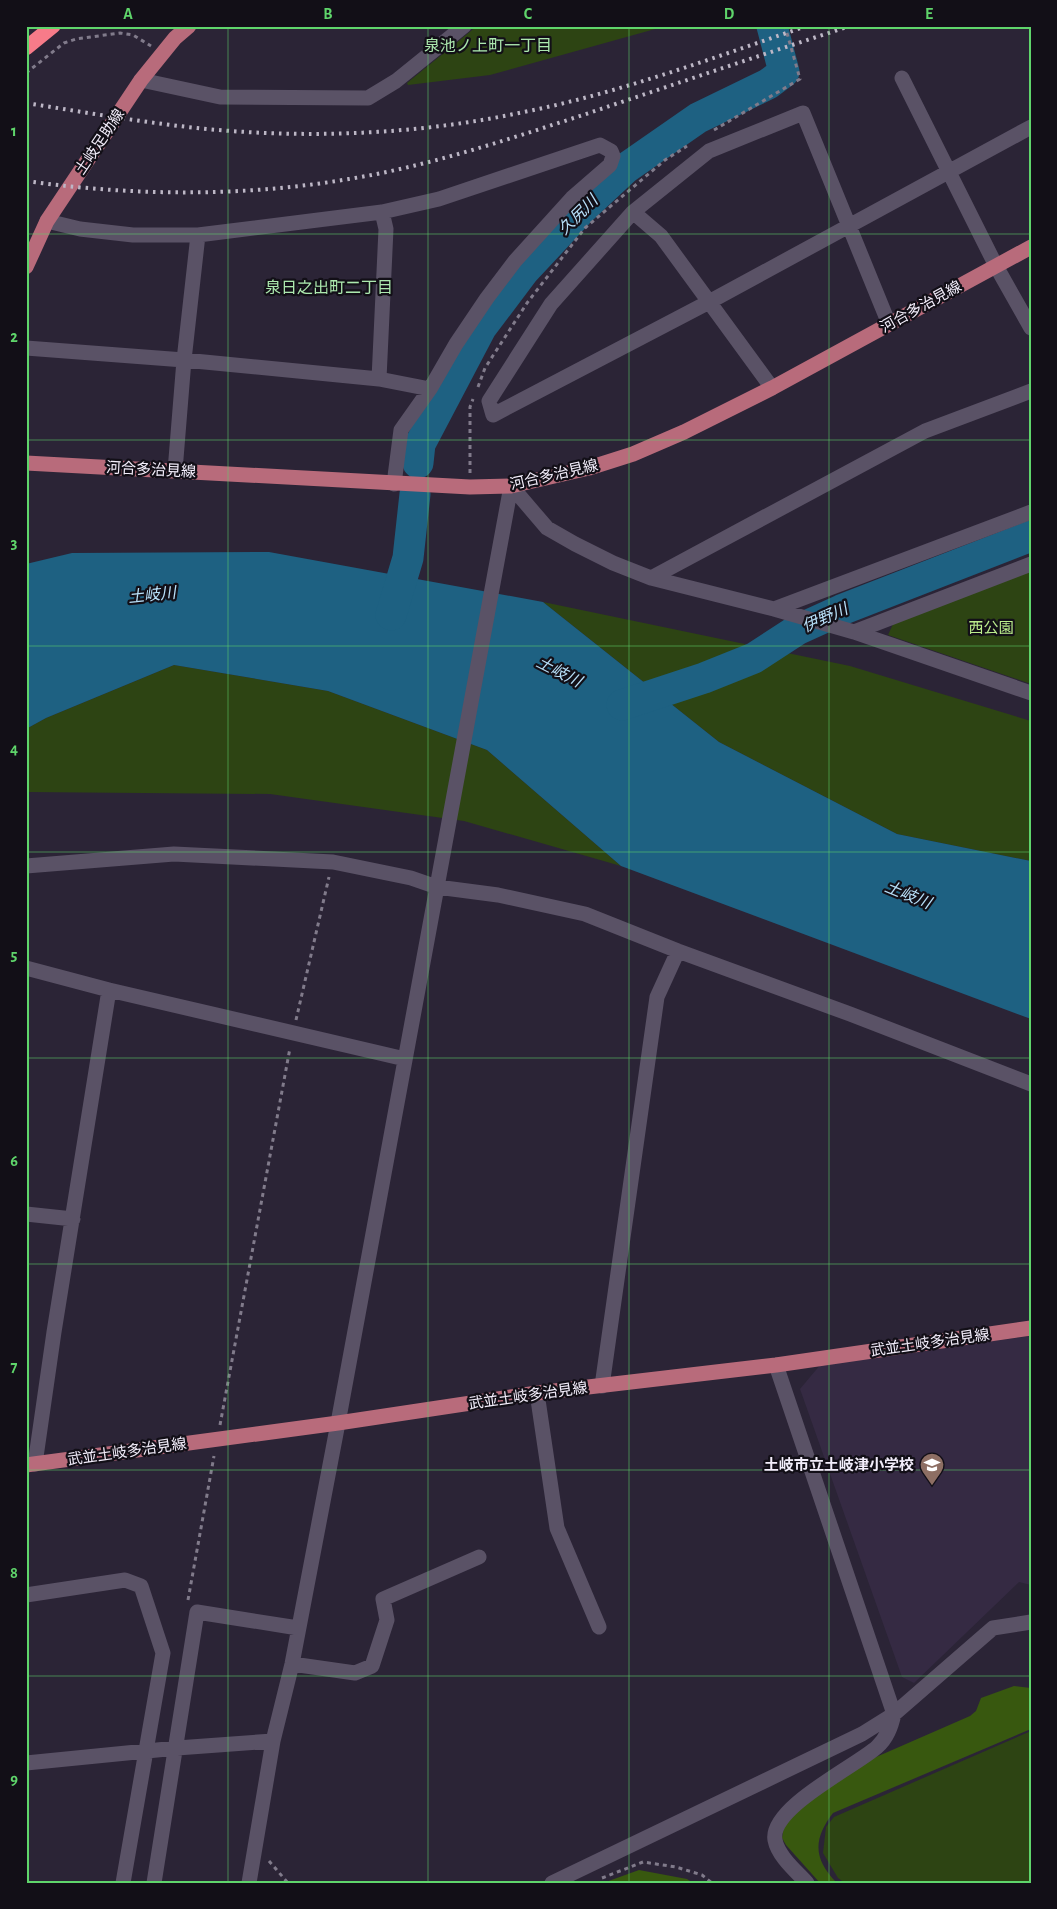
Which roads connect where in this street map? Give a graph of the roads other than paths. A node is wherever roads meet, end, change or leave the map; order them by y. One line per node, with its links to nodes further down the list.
1 (53, 26): 4 (highway)
2 (189, 26): 6 (main road, 土岐足助線)
3 (464, 26): 6 (street)
4 (27, 55)
5 (902, 78): 8 (street)
6 (141, 80): 11 (main road, 土岐足助線)
7 (1031, 127): 8 (street)
8 (949, 172): 12 (street); 15 (street)
9 (382, 212): 13 (street); 22 (street); 24 (street)
10 (633, 212): 12 (street); 17 (street); 17 (street)
11 (47, 221): 13 (street); 16 (main road, 土岐足助線)
12 (849, 226): 17 (street); 18 (street)
13 (198, 235): 21 (street)
14 (1031, 246): 15 (main road, 河合多治見線)
15 (996, 266): 18 (main road, 河合多治見線); 19 (street)
16 (26, 267)
17 (709, 302): 23 (street)
18 (889, 324): 23 (main road, 河合多治見線)
19 (1031, 328)
20 (26, 348): 21 (street)
21 (184, 360): 22 (street); 27 (street)
22 (379, 379): 24 (street)
23 (772, 388): 29 (main road, 河合多治見線)
24 (430, 389): 28 (street)
25 (1031, 391): 32 (street)
26 (26, 463): 27 (main road, 河合多治見線)
27 (175, 471): 28 (main road, 河合多治見線)
28 (394, 484): 29 (main road, 河合多治見線)
29 (511, 486): 32 (street); 37 (street)
30 (1031, 512): 33 (street)
31 (1031, 564): 34 (street)
32 (651, 578): 33 (street)
33 (774, 609): 34 (street)
34 (854, 632): 35 (street)
35 (1031, 693)
36 (26, 866): 37 (street)
37 (438, 881): 38 (street); 41 (street)
38 (678, 951): 42 (street); 47 (street)
39 (26, 968): 40 (street)
40 (108, 990): 41 (street); 44 (street)
41 (405, 1059): 49 (street)
42 (1031, 1084)
43 (26, 1214): 44 (street)
44 (73, 1219): 50 (street)
45 (1031, 1328): 46 (main road, 武並土岐多治見線)
46 (776, 1365): 47 (main road, 武並土岐多治見線); 57 (street)
47 (602, 1386): 48 (main road, 武並土岐多治見線)
48 (537, 1393): 49 (main road, 武並土岐多治見線); 54 (street)
49 (338, 1423): 50 (main road, 武並土岐多治見線); 55 (street)
50 (31, 1465)
51 (479, 1556): 56 (street)
52 (26, 1595): 60 (street)
53 (1031, 1622): 57 (street)
54 (599, 1627)
55 (298, 1628): 56 (street); 59 (street)
56 (292, 1664): 58 (street)
57 (894, 1714): 65 (street); 66 (street)
58 (273, 1741): 59 (street); 64 (street)
59 (177, 1748): 60 (street); 63 (street)
60 (145, 1751): 61 (street); 62 (street)
61 (26, 1763)
62 (123, 1883)
63 (154, 1883)
64 (249, 1883)
65 (552, 1883)
66 (806, 1883)

